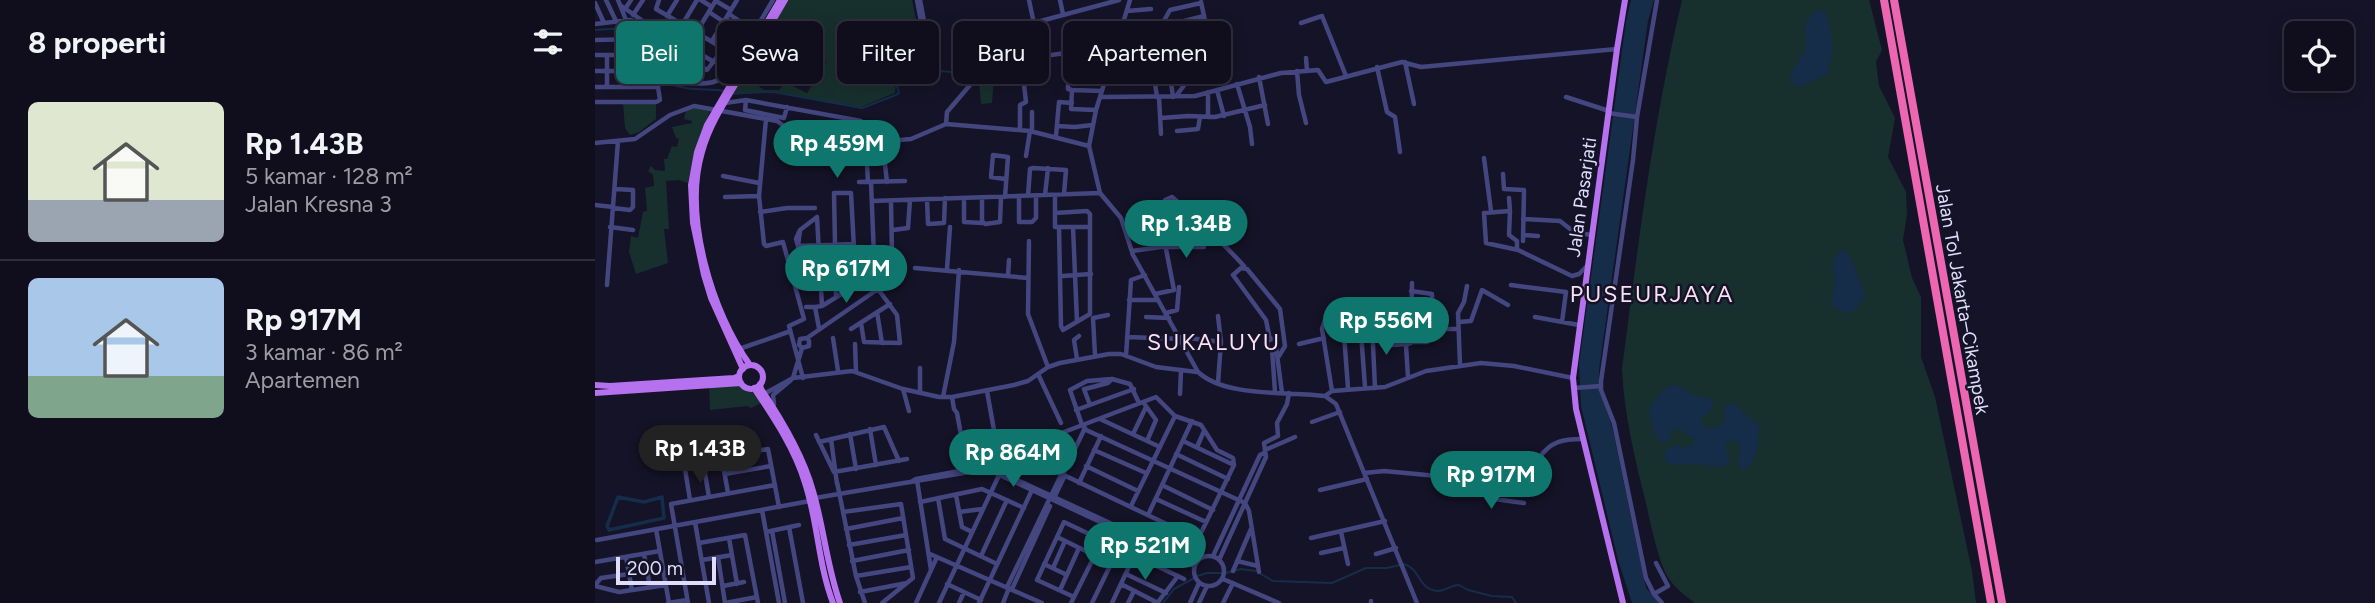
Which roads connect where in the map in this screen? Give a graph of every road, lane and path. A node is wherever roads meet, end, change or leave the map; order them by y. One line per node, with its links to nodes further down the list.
1 (606, 0): 32 (street)
2 (631, 0): 23 (street)
3 (643, 0): 31 (street)
4 (659, 0): 28 (street)
5 (677, 0): 28 (street)
6 (699, 0): 25 (street); 35 (street)
7 (737, 0): 29 (street)
8 (773, 0): 37 (street)
9 (779, 0): 38 (main road)
10 (785, 0): 79 (main road)
11 (918, 0): 39 (street)
12 (1029, 0): 40 (street)
13 (1061, 0): 27 (street)
14 (1119, 0): 27 (street)
15 (1129, 0): 26 (street)
16 (1625, 0): 55 (main road, Jalan Pasarjati)
17 (1657, 0): 104 (street)
18 (1884, 0): 503 (highway, Jalan Tol Jakarta–Cikampek)
19 (1894, 0): 504 (highway, Jalan Tol Jakarta–Cikampek)
20 (716, 1): 25 (street); 29 (street)
21 (1201, 1): 30 (street); 43 (street)
22 (595, 3): 47 (street)
23 (621, 5): 31 (street)
24 (1151, 9): 26 (street)
25 (711, 10): 29 (street); 46 (street)
26 (1127, 11): 42 (street)
27 (1063, 14): 41 (street)
28 (667, 16): 34 (street)
29 (727, 16): 36 (street); 53 (street)
30 (1204, 16): 44 (street); 45 (street)
31 (631, 18): 32 (street); 33 (street)
32 (616, 21): 47 (street)
33 (638, 21)
34 (676, 21)
35 (684, 21)
36 (735, 21)
37 (763, 21)
38 (765, 21)
39 (922, 21)
40 (1034, 21)
41 (1038, 21)
42 (1124, 21)
43 (1163, 21)
44 (1184, 21)
45 (1205, 21)
46 (703, 22)
47 (604, 23): 49 (street)
48 (1301, 23): 69 (street)
49 (595, 24)
50 (703, 37): 53 (street)
51 (595, 40): 52 (street)
52 (616, 40)
53 (712, 42): 54 (street)
54 (717, 44)
55 (1616, 49): 61 (street); 100 (main road, Jalan Pasarjati)
56 (703, 53): 63 (street)
57 (595, 55): 58 (street)
58 (607, 55): 59 (street); 67 (street)
59 (616, 55)
60 (1306, 58): 66 (street)
61 (1405, 62): 62 (street); 93 (street)
62 (1377, 67): 69 (street); 123 (street)
63 (703, 68)
64 (595, 71): 67 (street)
65 (1297, 71): 66 (street); 70 (street); 108 (street)
66 (1307, 71): 69 (street)
67 (607, 72): 68 (street); 81 (street)
68 (616, 72)
69 (1346, 76)
70 (1259, 77): 78 (street); 94 (street)
71 (656, 84): 82 (street)
72 (970, 84): 109 (street)
73 (1024, 84): 113 (street)
74 (1104, 84): 85 (street)
75 (1156, 84): 86 (street)
76 (1173, 84): 87 (street)
77 (1185, 84): 87 (street)
78 (1237, 84): 83 (street); 97 (street)
79 (732, 85): 89 (main road)
80 (595, 87): 81 (street)
81 (607, 87): 82 (street)
82 (658, 87): 91 (street)
83 (1217, 90): 84 (street); 101 (street)
84 (1208, 92): 87 (street); 103 (street)
85 (1101, 94): 86 (street); 92 (street); 96 (street)
86 (1158, 97): 87 (street); 105 (street)
87 (1175, 97)
88 (1566, 97): 100 (street)
89 (725, 99): 90 (street); 98 (main road)
90 (746, 100): 95 (street); 95 (street)
91 (595, 102)
92 (1072, 103): 96 (street); 112 (street)
93 (1414, 104)
94 (1265, 105): 97 (street); 111 (street)
95 (787, 107): 107 (street)
96 (1096, 110): 110 (street)
97 (1244, 110): 101 (street); 121 (street)
98 (717, 111): 106 (street); 118 (street); 248 (main road)
99 (1032, 111): 114 (street)
100 (1610, 113): 104 (street); 172 (main road, Jalan Pasarjati)
101 (1224, 116): 103 (street)
102 (1200, 117): 103 (street); 105 (street); 115 (street)
103 (1208, 117)
104 (1634, 117): 271 (street)
105 (1161, 118): 116 (street)
106 (766, 120): 120 (street); 135 (street)
107 (845, 120)
108 (1306, 123)
109 (946, 124): 113 (street); 120 (street)
110 (1092, 124): 112 (street); 122 (street)
111 (1268, 124)
112 (1057, 126): 117 (street)
113 (1020, 130): 114 (street)
114 (1031, 131): 117 (street); 124 (street)
115 (1177, 131)
116 (1161, 134)
117 (1056, 136): 122 (street)
118 (618, 141): 119 (street); 136 (street)
119 (595, 143)
120 (845, 143): 126 (street)
121 (1252, 144)
122 (1089, 146): 137 (street)
123 (1400, 152)
124 (1027, 156)
125 (1484, 158): 158 (street)
126 (843, 164)
127 (1048, 168): 138 (street); 139 (street); 142 (street)
128 (1503, 174): 162 (street)
129 (723, 176): 135 (street)
130 (1005, 178): 130 (street); 146 (street)
131 (905, 181): 134 (street)
132 (859, 182): 133 (street)
133 (870, 182): 134 (street); 134 (street); 153 (street)
134 (887, 182)
135 (759, 183): 141 (street)
136 (615, 189): 156 (street); 156 (street)
137 (1100, 193): 138 (street); 182 (street)
138 (1064, 194): 140 (street)
139 (1045, 195): 140 (street); 143 (street)
140 (1055, 195): 161 (street)
141 (759, 196): 144 (street); 160 (street)
142 (1028, 196): 143 (street); 147 (street)
143 (1036, 196): 147 (street)
144 (725, 197)
145 (982, 197): 146 (street); 149 (street); 163 (street)
146 (1003, 197): 147 (street); 163 (street)
147 (1019, 197)
148 (946, 198): 149 (street); 152 (street); 152 (street)
149 (964, 198): 163 (street)
150 (1509, 198): 159 (street)
151 (910, 200): 152 (street); 154 (street); 171 (street)
152 (927, 200)
153 (872, 201): 154 (street); 183 (street)
154 (891, 202): 171 (street)
155 (595, 205): 156 (street)
156 (613, 207): 165 (street)
157 (815, 208): 160 (street)
158 (1491, 211): 159 (street); 181 (street)
159 (1510, 211): 181 (street)
160 (760, 212): 252 (street)
161 (1055, 213): 168 (street); 169 (street)
162 (1523, 219): 172 (street); 173 (street)
163 (982, 223)
164 (1204, 224): 164 (street); 186 (street)
165 (610, 227): 170 (street); 198 (street)
166 (950, 227): 188 (street)
167 (1073, 227): 168 (street); 169 (street); 194 (street)
168 (1089, 227): 190 (street)
169 (1059, 228): 193 (street)
170 (633, 230)
171 (893, 230): 183 (street)
172 (1591, 235): 185 (main road, Jalan Pasarjati)
173 (1538, 236)
174 (1030, 241): 195 (street)
175 (835, 244): 176 (street); 176 (street); 178 (street); 207 (street)
176 (854, 244): 199 (street)
177 (799, 246): 178 (street); 178 (street); 201 (street)
178 (820, 246): 201 (street)
179 (1204, 247): 180 (street)
180 (1166, 249): 182 (street); 206 (street)
181 (1517, 250): 185 (street)
182 (1132, 251): 191 (street)
183 (875, 259): 196 (street)
184 (1009, 260): 192 (street)
185 (1587, 266): 230 (main road, Jalan Pasarjati)
186 (1244, 267): 247 (street); 251 (street)
187 (915, 268): 188 (street)
188 (947, 270): 189 (street)
189 (958, 270): 192 (street); 289 (street)
190 (1091, 274): 194 (street); 227 (street)
191 (1145, 275): 206 (street); 209 (street)
192 (1008, 276): 195 (street)
193 (1062, 276): 194 (street); 227 (street)
194 (1076, 276): 227 (street)
195 (1028, 278): 255 (street)
196 (875, 281): 199 (street); 204 (street)
197 (1412, 283): 205 (street)
198 (607, 285)
199 (858, 285): 207 (street); 208 (street)
200 (1511, 285): 225 (street)
201 (820, 286): 213 (street)
202 (1467, 286): 224 (street)
203 (1179, 287): 218 (street)
204 (879, 289): 208 (street); 211 (street)
205 (1411, 291): 220 (street); 229 (street)
206 (1155, 293): 210 (street)
207 (836, 295): 213 (street)
208 (869, 295): 231 (street)
209 (1129, 300): 210 (street); 237 (street)
210 (1159, 300): 218 (street)
211 (890, 304): 216 (street); 243 (street)
212 (1508, 305): 224 (street)
213 (822, 306): 215 (street)
214 (806, 307): 215 (street)
215 (814, 307): 231 (street)
216 (877, 312): 226 (street); 243 (street)
217 (1108, 315): 249 (street)
218 (1167, 315): 221 (street); 239 (street)
219 (1218, 316): 241 (street)
220 (1432, 316): 229 (street); 233 (street)
221 (1146, 317)
222 (1535, 317): 225 (street)
223 (1360, 319): 273 (street)
224 (1459, 322): 233 (street)
225 (1562, 322): 230 (street)
226 (861, 323): 232 (street); 243 (street)
227 (1077, 323)
228 (1372, 323): 234 (street)
229 (1411, 324): 244 (street)
230 (1579, 325): 266 (main road, Jalan Pasarjati)
231 (819, 328): 252 (street)
232 (851, 329)
233 (1458, 329): 254 (street)
234 (1372, 331): 244 (street); 275 (street)
235 (788, 332): 248 (street)
236 (1079, 336): 253 (street)
237 (1127, 337): 239 (street); 250 (street)
238 (833, 338): 260 (street)
239 (1181, 338): 241 (street); 261 (street)
240 (1324, 338): 246 (street); 274 (street); 280 (street)
241 (1221, 342): 268 (street)
242 (1427, 342): 244 (street)
243 (882, 343)
244 (1409, 343): 265 (street)
245 (855, 344): 259 (street)
246 (1299, 344)
247 (1274, 348): 251 (street); 258 (street)
248 (736, 350): 263 (main road)
249 (1095, 355): 250 (street); 253 (street)
250 (1126, 356): 257 (street)
251 (1279, 356): 258 (street)
252 (799, 358): 264 (street); 267 (street)
253 (1077, 359): 255 (street)
254 (1460, 365): 265 (street); 266 (street)
255 (1048, 367): 262 (street)
256 (920, 368): 281 (street)
257 (1181, 370): 261 (street); 287 (street)
258 (1277, 370): 282 (street); 284 (street)
259 (856, 371): 260 (street); 277 (street)
260 (838, 372): 264 (street)
261 (1198, 372): 268 (street)
262 (1038, 374): 279 (street); 301 (street)
263 (740, 376): 269 (main road); 270 (main road); 270 (main road); 283 (main road)
264 (803, 378): 267 (street)
265 (1408, 378): 275 (street)
266 (1573, 378): 276 (main road, Jalan Pasarjati)
267 (792, 379): 286 (street); 300 (street)
268 (1217, 383): 282 (street)
269 (595, 385)
270 (757, 386): 286 (main road); 367 (main road)
271 (1598, 386): 276 (street); 469 (street)
272 (1084, 387): 278 (street); 292 (street); 294 (street)
273 (1365, 387): 274 (street); 275 (street)
274 (1348, 388): 280 (street)
275 (1375, 388)
276 (1575, 388): 316 (main road, Jalan Pasarjati)
277 (903, 389): 281 (street); 295 (street)
278 (1133, 389): 291 (street); 292 (street)
279 (987, 391): 290 (street); 312 (street)
280 (1332, 391): 288 (street)
281 (920, 392): 289 (street)
282 (1275, 392): 284 (street)
283 (595, 393)
284 (1282, 393): 285 (street)
285 (1289, 393): 288 (street); 325 (street)
286 (764, 394): 300 (main road)
287 (1180, 394)
288 (1325, 396): 296 (street)
289 (943, 397): 290 (street)
290 (952, 397): 330 (street)
291 (1141, 402): 293 (street); 297 (street); 298 (street)
292 (1090, 405): 294 (street)
293 (1146, 407): 310 (street); 317 (street)
294 (1076, 410): 303 (street)
295 (909, 411)
296 (1340, 412): 302 (street); 343 (street)
297 (1175, 416): 299 (street); 321 (street)
298 (1100, 418): 303 (street); 310 (street)
299 (1192, 421): 305 (street); 318 (street)
300 (781, 422): 367 (main road)
301 (1061, 422)
302 (1312, 422)
303 (1084, 426): 308 (street); 313 (street); 345 (street)
304 (870, 429): 309 (street); 332 (street); 333 (street)
305 (1205, 430): 322 (street); 334 (street)
306 (1001, 432): 323 (street)
307 (698, 433): 327 (street); 362 (street); 366 (street)
308 (1064, 433): 320 (street); 320 (street)
309 (850, 434): 315 (street); 339 (street)
310 (1133, 434): 317 (street)
311 (816, 435): 319 (street)
312 (995, 436)
313 (1101, 436): 324 (street); 331 (street)
314 (1295, 438): 325 (street)
315 (831, 439): 319 (street); 340 (street)
316 (1583, 439): 328 (street); 501 (main road, Jalan Pasarjati)
317 (1147, 441): 321 (street)
318 (1183, 441): 322 (street); 326 (street)
319 (820, 442): 340 (street)
320 (1030, 445): 323 (street)
321 (1160, 447): 331 (street)
322 (1197, 447): 334 (street)
323 (1009, 449): 330 (street); 345 (street)
324 (1094, 450): 336 (street); 342 (street)
325 (1265, 452): 369 (street); 371 (street)
326 (1176, 454): 338 (street); 347 (street)
327 (722, 456): 335 (street); 344 (street)
328 (1539, 458)
329 (907, 459): 332 (street)
330 (991, 459): 337 (street)
331 (1153, 460): 338 (street); 342 (street)
332 (898, 461): 333 (street)
333 (876, 465): 339 (street)
334 (1234, 465): 347 (street)
335 (771, 466): 344 (street); 351 (street)
336 (1086, 466): 350 (street); 356 (street)
337 (987, 468): 341 (street); 349 (street)
338 (1170, 468): 352 (street); 358 (street)
339 (856, 469): 340 (street)
340 (836, 472): 360 (street)
341 (1000, 473): 354 (street); 357 (street); 364 (street)
342 (1146, 473): 356 (street)
343 (1364, 473): 348 (street); 353 (street)
344 (725, 474): 359 (street)
345 (1062, 476): 350 (street); 364 (street)
346 (1504, 477): 353 (street)
347 (1227, 479): 358 (street)
348 (1367, 480): 355 (street); 383 (street)
349 (915, 481): 360 (street); 370 (street)
350 (1079, 483): 373 (street)
351 (775, 485): 359 (street); 374 (street)
352 (1162, 485): 365 (street); 378 (street)
353 (1495, 488): 372 (street)
354 (1032, 489): 364 (street); 375 (street)
355 (1320, 490)
356 (1138, 491): 373 (street)
357 (991, 492): 361 (street); 368 (street); 377 (street)
358 (1222, 492): 369 (street); 378 (street)
359 (728, 493): 362 (street)
360 (840, 494): 367 (street); 380 (street)
361 (956, 495): 363 (street); 379 (street)
362 (709, 497): 366 (street)
363 (938, 498): 370 (street); 412 (street)
364 (1052, 498): 395 (street); 460 (street)
365 (1156, 499): 381 (street); 385 (street)
366 (689, 500): 387 (street)
367 (813, 500): 374 (street); 483 (main road); 484 (main road)
368 (1007, 500): 375 (street); 428 (street)
369 (1239, 500): 371 (street); 425 (street)
370 (920, 502): 419 (street)
371 (1245, 503): 390 (street); 430 (street)
372 (1524, 503)
373 (1131, 506): 381 (street)
374 (779, 507): 376 (street)
375 (1024, 508): 436 (street)
376 (762, 509): 384 (street); 394 (street)
377 (983, 509): 379 (street); 397 (street)
378 (1213, 510): 385 (street)
379 (959, 512): 397 (street)
380 (843, 513): 382 (street); 392 (street)
381 (1148, 515): 385 (street)
382 (903, 519): 392 (street); 399 (street)
383 (1385, 521): 396 (street); 411 (street)
384 (695, 522): 387 (street); 406 (street)
385 (1206, 522)
386 (799, 525): 389 (street)
387 (674, 526): 391 (street); 473 (street)
388 (743, 526): 398 (street)
389 (789, 527): 393 (street); 482 (street)
390 (1252, 528): 409 (street); 416 (street)
391 (656, 529): 403 (street); 415 (street)
392 (846, 529): 407 (street)
393 (772, 531): 394 (street); 481 (street)
394 (766, 532): 480 (street)
395 (1126, 532): 413 (street); 434 (street)
396 (1341, 532): 402 (street); 410 (street)
397 (972, 533): 412 (street)
398 (745, 535): 401 (street); 472 (street)
399 (906, 535): 407 (street); 414 (street)
400 (1057, 537): 404 (street); 405 (street); 437 (street)
401 (729, 538): 406 (street); 421 (street)
402 (1311, 538)
403 (597, 540)
404 (1065, 541): 408 (street); 441 (street)
405 (1102, 541): 413 (street); 422 (street)
406 (699, 543): 429 (street)
407 (849, 545): 431 (street)
408 (1079, 548): 422 (street); 446 (street)
409 (1243, 548): 416 (street); 432 (street)
410 (1344, 548): 417 (street); 438 (street)
411 (1396, 548): 420 (street); 500 (street)
412 (964, 549): 428 (street); 439 (street)
413 (1118, 549): 424 (street); 493 (street)
414 (909, 550): 431 (street); 440 (street)
415 (660, 551): 418 (street); 457 (street)
416 (1256, 552): 432 (street)
417 (1321, 553)
418 (645, 554): 423 (street); 462 (street)
419 (930, 554): 427 (street); 442 (street)
420 (1376, 554)
421 (732, 555): 426 (street); 454 (street)
422 (1094, 555): 471 (street)
423 (626, 556): 433 (street); 444 (street)
424 (1135, 556): 445 (street); 468 (street)
425 (1213, 556): 430 (street); 452 (street)
426 (718, 557): 429 (street); 459 (street)
427 (937, 557): 439 (street); 442 (street)
428 (981, 557): 436 (street)
429 (702, 560): 478 (street)
430 (1219, 560): 449 (street)
431 (852, 561): 447 (street)
432 (1237, 561): 443 (street)
433 (595, 562)
434 (1193, 563)
435 (1656, 563): 469 (street)
436 (997, 564): 448 (street)
437 (1044, 564): 441 (street); 464 (street)
438 (1348, 564)
439 (956, 565): 448 (street); 455 (street)
440 (911, 567): 447 (street); 451 (street)
441 (1053, 568): 446 (street)
442 (931, 570): 474 (street)
443 (1233, 571)
444 (629, 574): 458 (street); 463 (street)
445 (1126, 574): 456 (street); 468 (street)
446 (1067, 575): 464 (street)
447 (856, 576): 466 (street)
448 (990, 579): 460 (street); 475 (street)
449 (1223, 579): 453 (street); 461 (street)
450 (744, 582): 454 (street)
451 (911, 582): 466 (street); 486 (street)
452 (1199, 583): 461 (street); 497 (street)
453 (1233, 583): 476 (street); 499 (street)
454 (737, 584): 459 (street)
455 (947, 584): 467 (street); 487 (street)
456 (1121, 584): 465 (street); 494 (street)
457 (666, 585): 462 (street); 477 (street)
458 (595, 586): 463 (street)
459 (723, 586): 479 (street)
460 (1011, 586): 470 (street); 489 (street)
461 (1207, 586): 498 (street)
462 (650, 587): 463 (street)
463 (632, 590)
464 (1060, 590): 471 (street)
465 (1134, 591): 495 (street); 496 (street)
466 (860, 592): 485 (street)
467 (964, 592): 475 (street); 488 (street)
468 (1166, 593): 496 (street)
469 (1654, 594): 502 (street)
470 (1028, 596): 490 (street); 491 (street)
471 (1075, 597): 492 (street)
472 (757, 600): 479 (street)
473 (688, 602): 477 (street)
474 (916, 602)
475 (980, 602)
476 (1225, 602)
477 (668, 603)
478 (709, 603)
479 (725, 603)
480 (779, 603)
481 (785, 603)
482 (803, 603)
483 (833, 603)
484 (840, 603)
485 (865, 603)
486 (882, 603)
487 (939, 603)
488 (959, 603)
489 (1003, 603)
490 (1025, 603)
491 (1042, 603)
492 (1071, 603)
493 (1092, 603)
494 (1112, 603)
495 (1128, 603)
496 (1158, 603)
497 (1190, 603)
498 (1199, 603)
499 (1279, 603)
500 (1417, 603)
501 (1623, 603)
502 (1662, 603)
503 (1991, 603)
504 (2002, 603)

